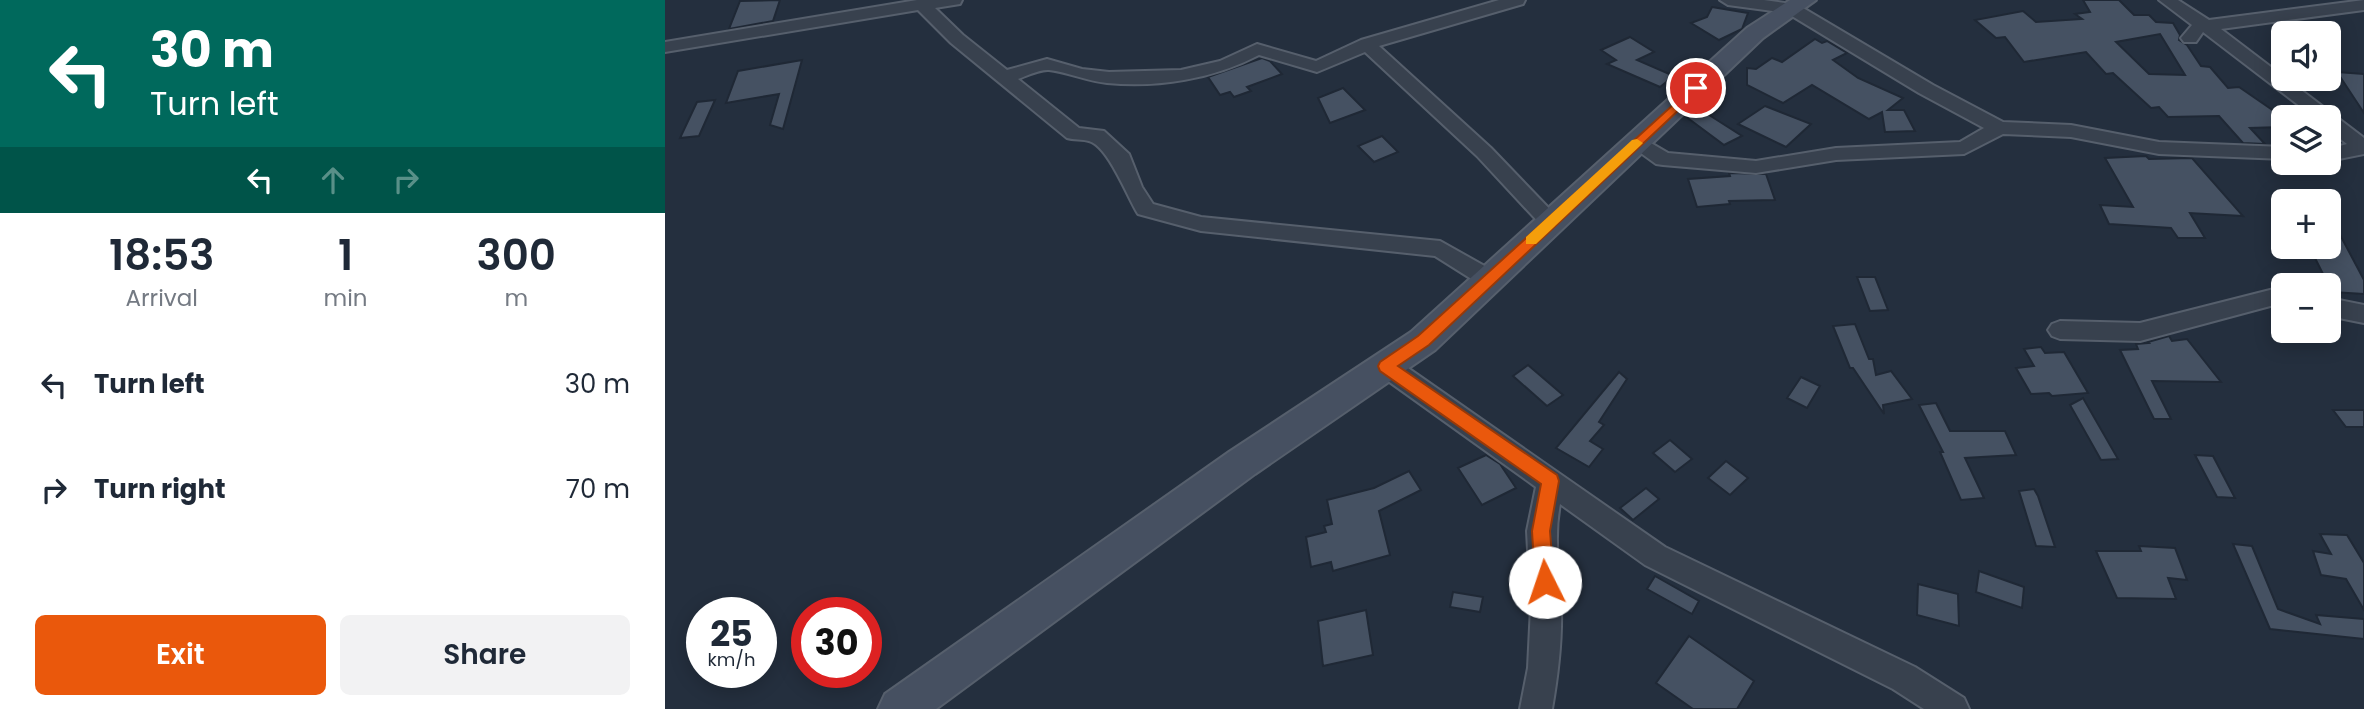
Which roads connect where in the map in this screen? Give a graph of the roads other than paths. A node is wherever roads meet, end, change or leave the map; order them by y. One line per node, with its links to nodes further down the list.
1 (946, 0): 2 (street); 6 (street)
2 (954, 0)
3 (1517, 0): 11 (street)
4 (1728, 0): 7 (street)
5 (2167, 0): 9 (street)
6 (921, 4): 12 (street); 13 (street)
7 (1786, 4): 15 (street); 17 (main road)
8 (2364, 5): 9 (street)
9 (2206, 26): 10 (street); 14 (street)
10 (2190, 38)
11 (1367, 44): 13 (street); 21 (street)
12 (665, 47)
13 (1004, 77): 22 (street)
14 (2309, 105)
15 (1999, 128): 17 (street); 19 (street)
16 (2341, 130): 18 (street)
17 (1637, 143): 21 (main road)
18 (2364, 147): 20 (street)
19 (2271, 152)
20 (2341, 152)
21 (1551, 222): 22 (main road)
22 (1489, 279): 27 (main road)
23 (2271, 298): 26 (street)
24 (2341, 309): 25 (street)
25 (2364, 314)
26 (2060, 330)
27 (1386, 366): 28 (street); 29 (main road)
28 (1551, 481): 30 (street); 31 (street)
29 (900, 709)
30 (1536, 709)
31 (1953, 709)

